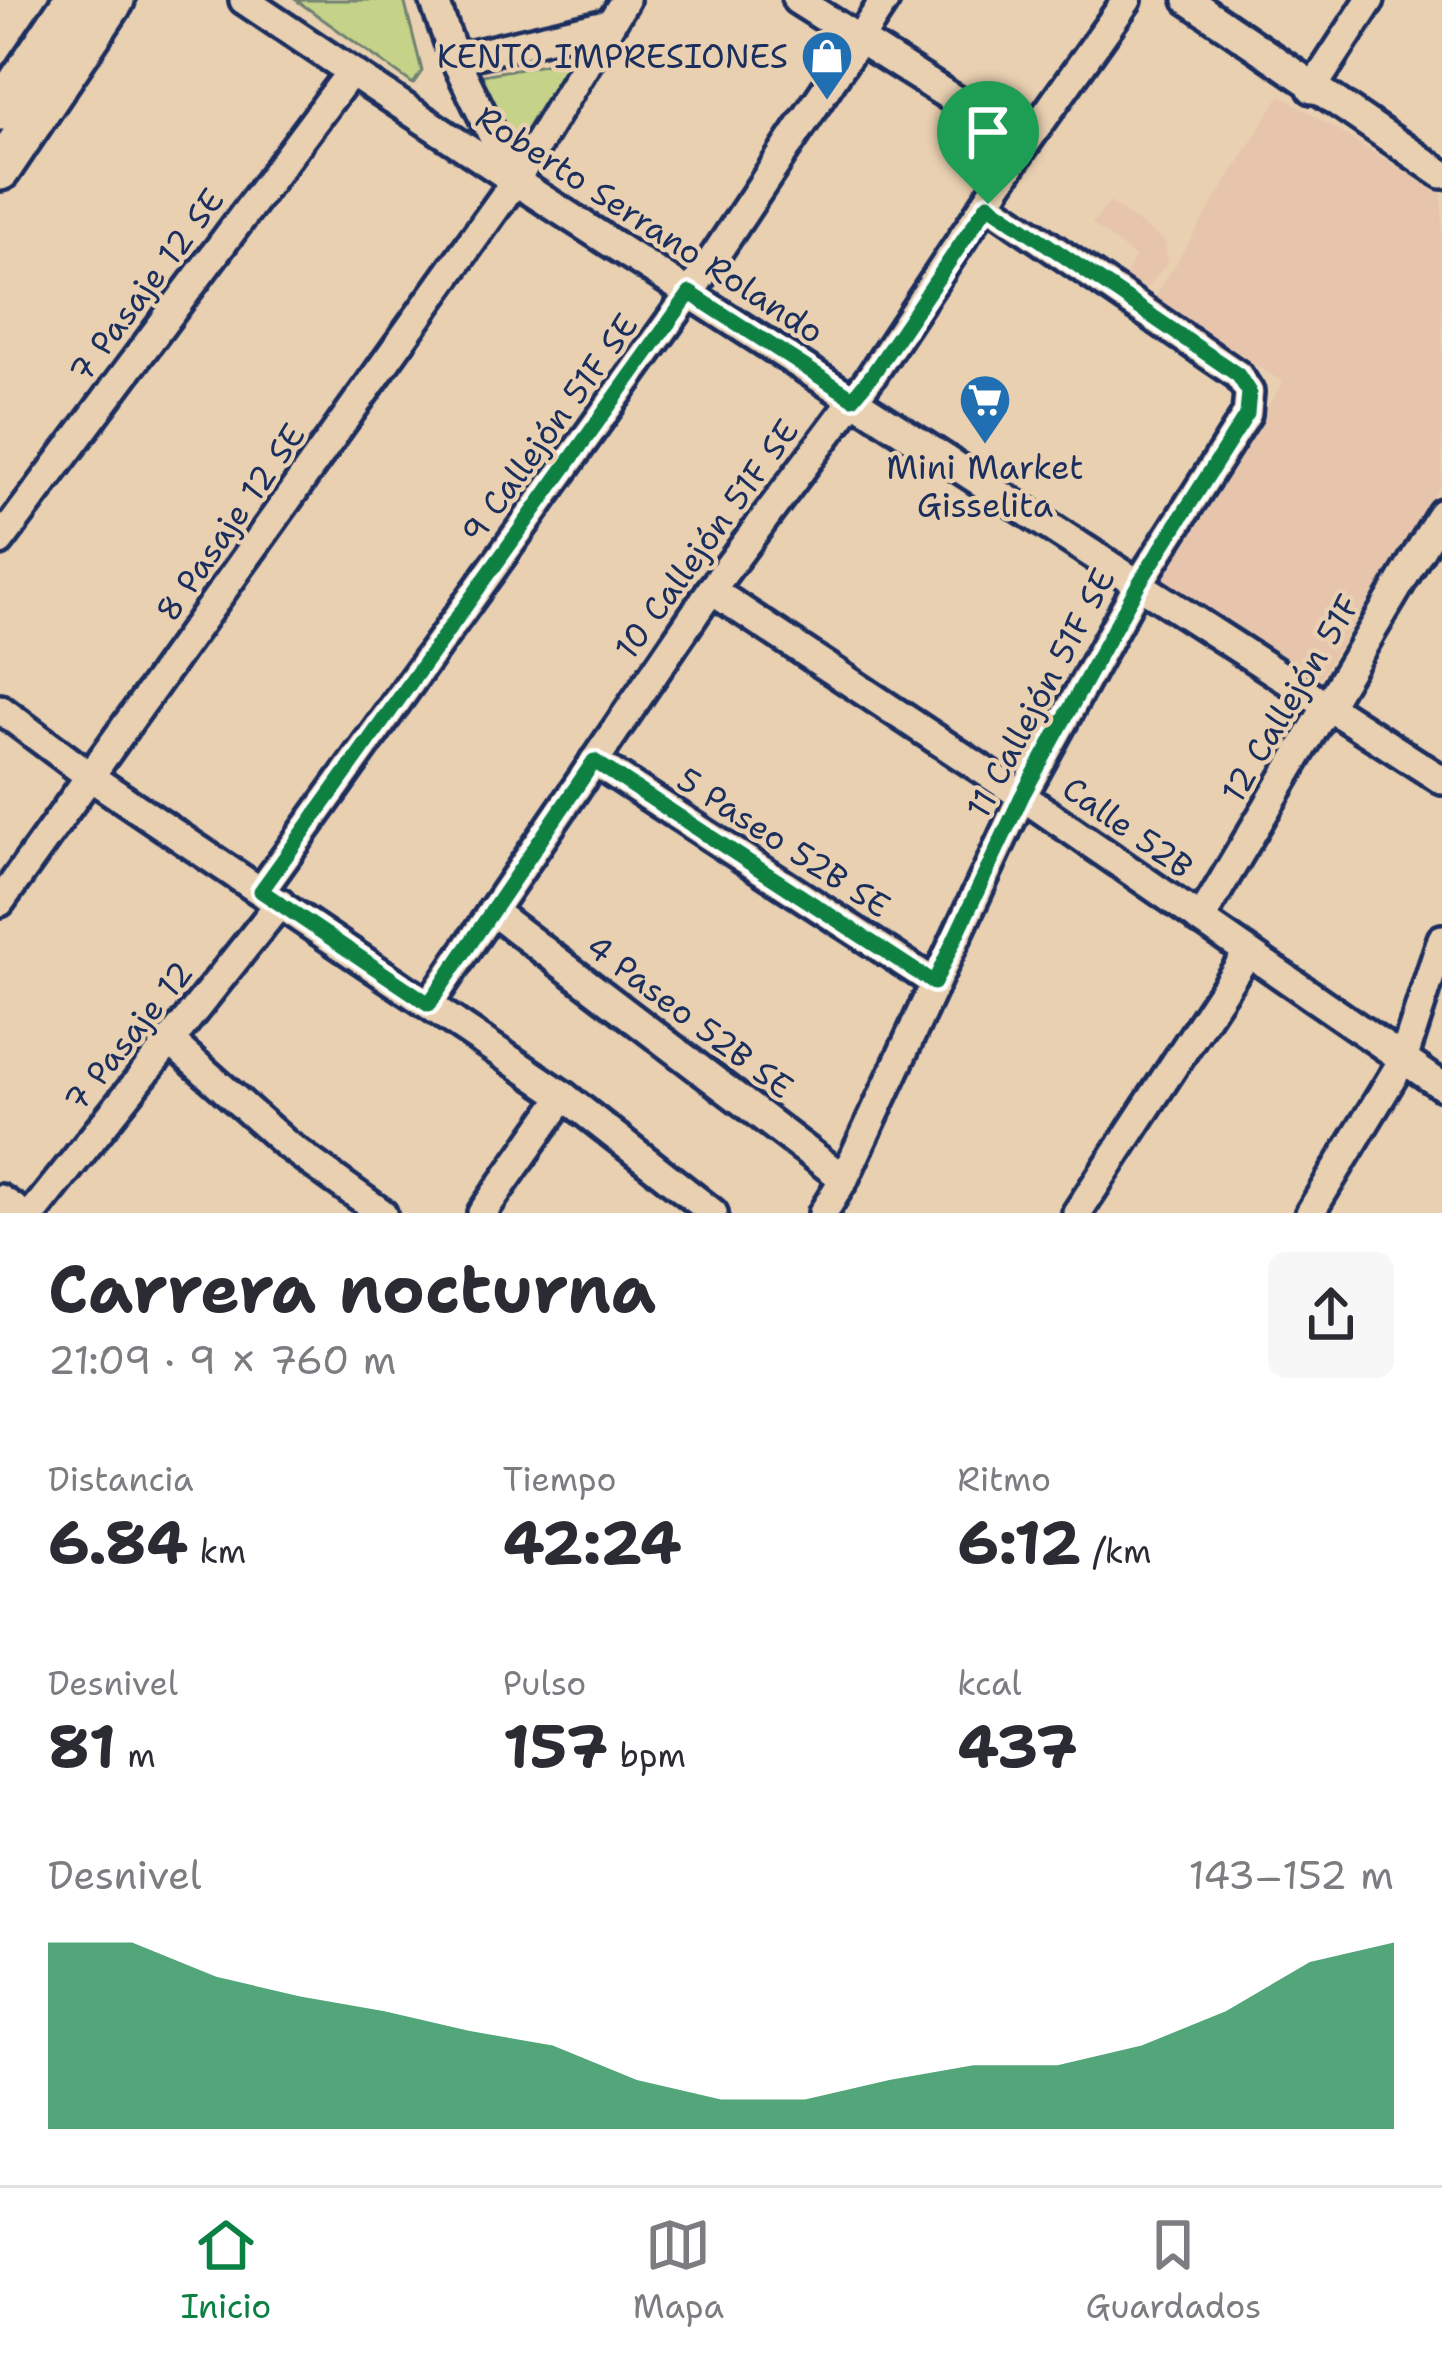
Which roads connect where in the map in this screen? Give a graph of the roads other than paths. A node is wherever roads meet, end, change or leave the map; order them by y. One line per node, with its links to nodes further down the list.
1 (74, 0): 15 (street)
2 (114, 0): 17 (street)
3 (244, 0): 13 (street, Roberto Serrano Rolando)
4 (434, 0): 12 (street)
5 (797, 0): 11 (street)
6 (885, 0): 11 (street, 9 Callejón 51F SE)
7 (1127, 0): 16 (street, 10 Callejón 51F SE)
8 (1188, 0): 14 (street)
9 (1370, 0): 14 (street)
10 (617, 11): 12 (street); 19 (street, 8 Pasaje 12 SE)
11 (861, 37): 16 (street); 21 (street, 9 Callejón 51F SE)
12 (455, 59): 19 (street)
13 (350, 73): 19 (street, Roberto Serrano Rolando); 24 (street, 7 Pasaje 12 SE)
14 (1312, 88): 18 (street)
15 (0, 110)
16 (1025, 144): 20 (street, 10 Callejón 51F SE)
17 (0, 170)
18 (1442, 175)
19 (515, 181): 21 (street, Roberto Serrano Rolando); 30 (street, 8 Pasaje 12 SE)
20 (988, 204): 22 (street, 10 Callejón 51F SE); 25 (street, 11 Callejón 51F SE)
21 (690, 293): 22 (street, Roberto Serrano Rolando); 33 (street, 9 Callejón 51F SE)
22 (853, 398): 25 (street, Roberto Serrano Rolando); 26 (street, 10 Callejón 51F SE)
23 (1442, 513): 27 (street, 12 Callejón 51F)
24 (0, 541)
25 (1138, 585): 27 (street, Roberto Serrano Rolando); 32 (street, 11 Callejón 51F SE)
26 (711, 590): 29 (street, 10 Callejón 51F SE); 32 (street, Calle 52B)
27 (1328, 706): 31 (street, Roberto Serrano Rolando); 36 (street, 12 Callejón 51F)
28 (0, 709): 30 (street)
29 (594, 761): 35 (street, 10 Callejón 51F SE); 39 (street, 5 Paseo 52B SE)
30 (92, 778): 33 (street); 34 (street, 8 Pasaje 12 SE)
31 (1442, 780)
32 (1022, 796): 36 (street, Calle 52B); 39 (street, 11 Callejón 51F SE)
33 (270, 897): 40 (street); 41 (street, 7 Pasaje 12)
34 (0, 902)
35 (492, 911): 40 (street, 10 Callejón 51F SE); 45 (street, 4 Paseo 52B SE)
36 (1200, 920): 38 (street, Calle 52B)
37 (1442, 941): 42 (street)
38 (1246, 954): 42 (street, Calle 52B); 53 (street)
39 (934, 983): 45 (street, 11 Callejón 51F SE)
40 (429, 1004): 44 (street)
41 (170, 1041): 48 (street, 7 Pasaje 12); 49 (street)
42 (1402, 1060): 43 (street, Calle 52B); 54 (street)
43 (1442, 1086)
44 (564, 1096): 50 (street); 51 (street)
45 (844, 1179): 52 (street, 11 Callejón 51F SE)
46 (0, 1199): 47 (street)
47 (21, 1213)
48 (33, 1213)
49 (382, 1213)
50 (482, 1213)
51 (713, 1213)
52 (824, 1213)
53 (1077, 1213)
54 (1310, 1213)

